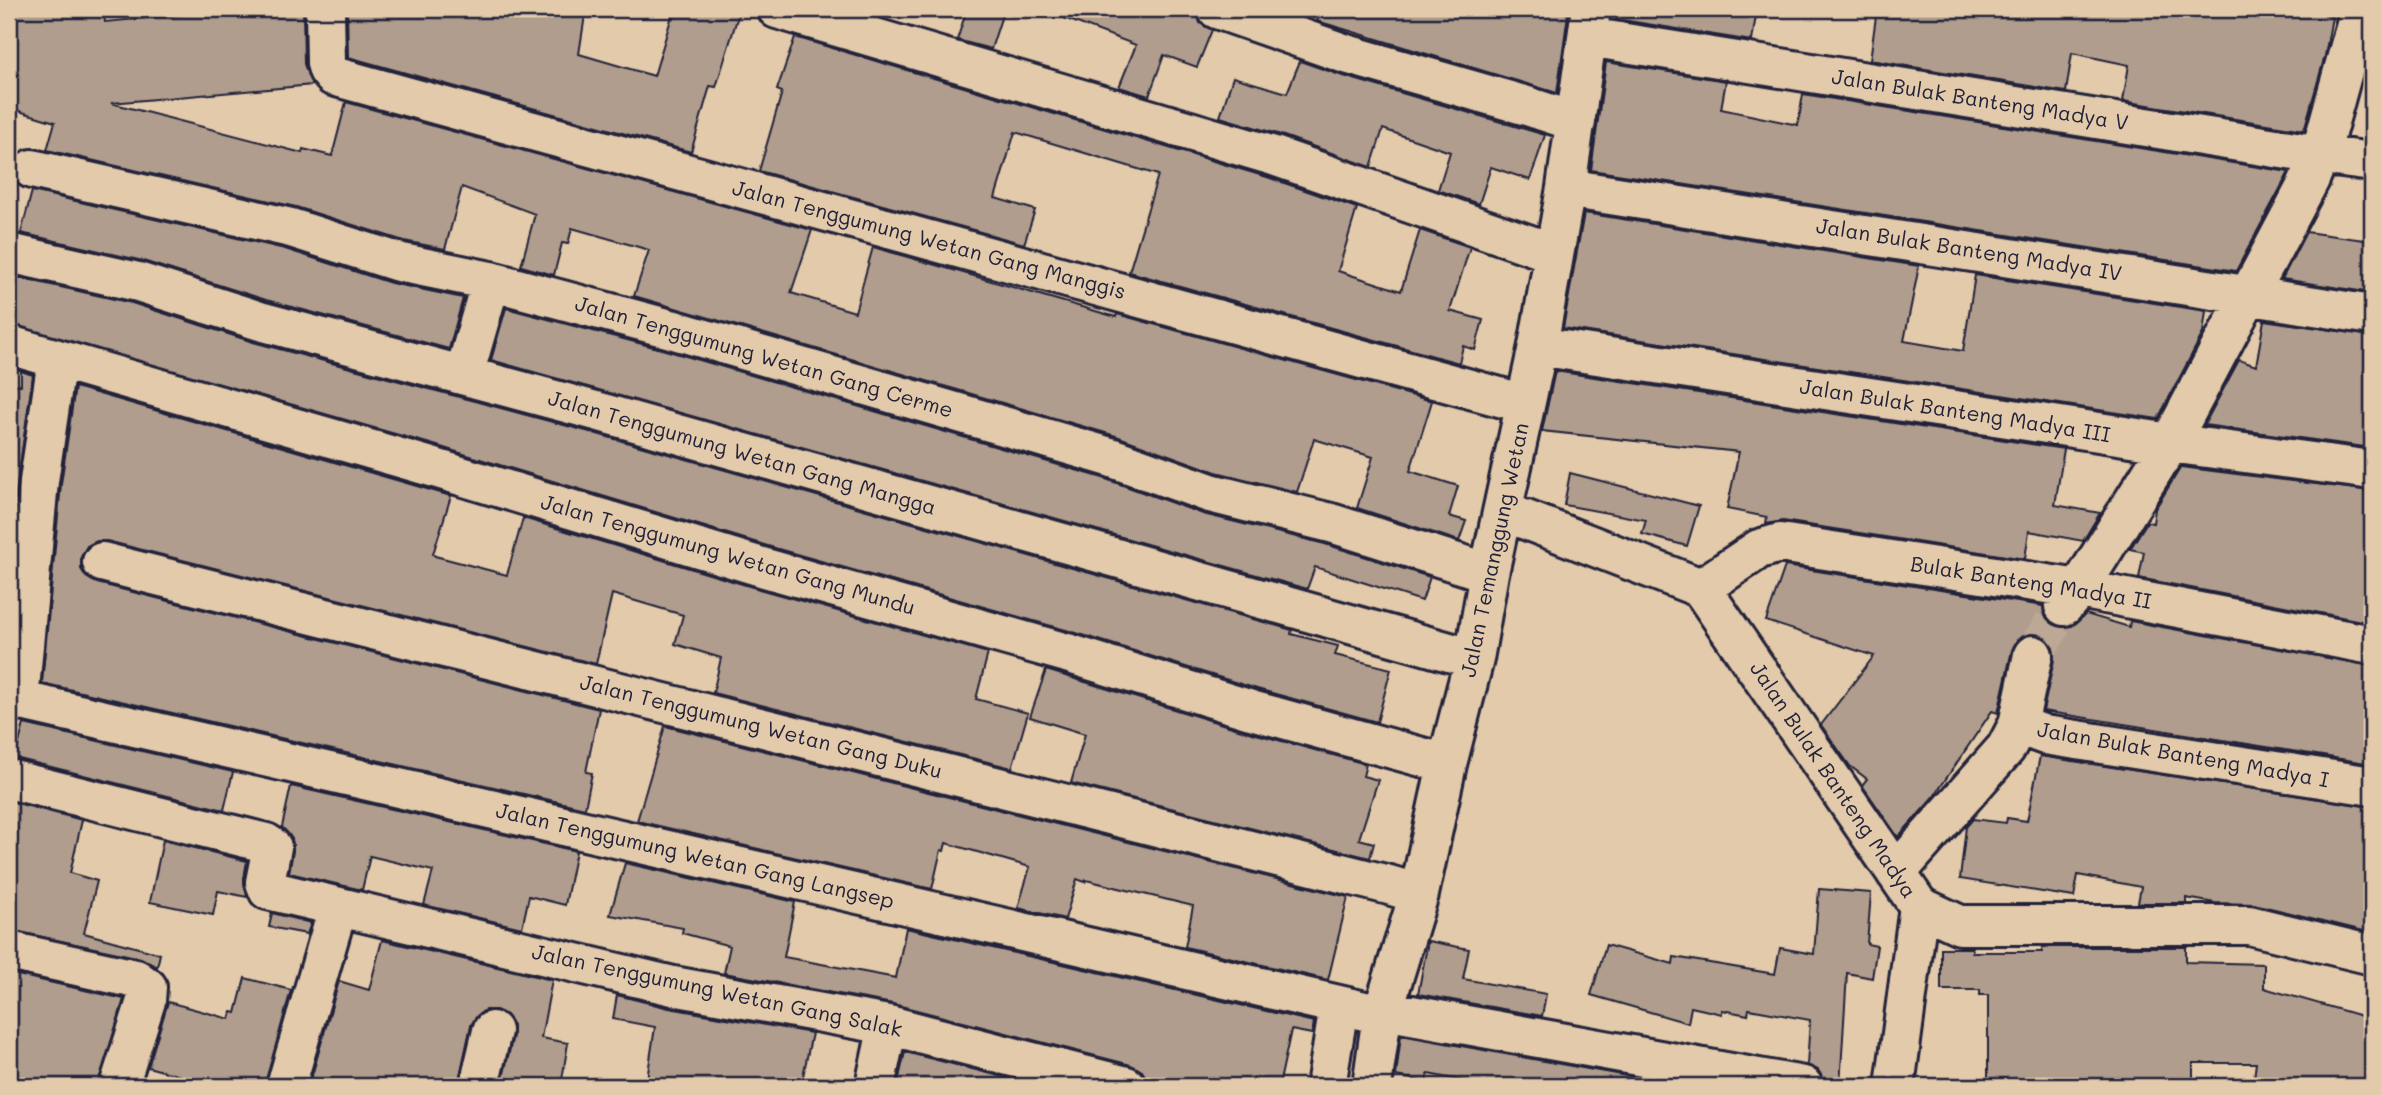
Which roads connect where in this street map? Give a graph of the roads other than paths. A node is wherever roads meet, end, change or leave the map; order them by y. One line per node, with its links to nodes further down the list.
1 (325, 9): 20 (street, Jalan Tenggumung Wetan Gang Manggis)
2 (777, 9): 11 (street)
3 (1217, 9): 6 (street)
4 (2360, 9): 7 (street)
5 (1584, 17): 6 (street, Jalan Temanggung Wetan); 7 (street, Jalan Bulak Banteng Madya V)
6 (1552, 114): 10 (street, Jalan Temanggung Wetan)
7 (2320, 155): 8 (street, Jalan Bulak Banteng Madya V); 14 (street)
8 (2372, 162)
9 (32, 169): 13 (street, Jalan Tenggumung Wetan Gang Cerme)
10 (1566, 188): 11 (street, Jalan Temanggung Wetan); 14 (street, Jalan Bulak Banteng Madya IV)
11 (1539, 248): 17 (street, Jalan Temanggung Wetan)
12 (9, 253): 19 (street, Jalan Tenggumung Wetan Gang Mangga)
13 (491, 281): 19 (street); 25 (street, Jalan Tenggumung Wetan Gang Cerme)
14 (2249, 294): 15 (street, Jalan Bulak Banteng Madya IV); 21 (street)
15 (2372, 315)
16 (9, 345): 18 (street, Jalan Tenggumung Wetan Gang Mundu)
17 (1538, 346): 20 (street, Jalan Temanggung Wetan); 21 (street, Jalan Bulak Banteng Madya III)
18 (57, 359): 31 (street); 33 (street, Jalan Tenggumung Wetan Gang Mundu)
19 (464, 376): 29 (street, Jalan Tenggumung Wetan Gang Mangga)
20 (1512, 401): 23 (street, Jalan Temanggung Wetan)
21 (2170, 443): 22 (street, Jalan Bulak Banteng Madya III); 27 (street)
22 (2372, 470)
23 (1503, 511): 25 (street, Jalan Temanggung Wetan); 26 (street)
24 (102, 562): 37 (street, Jalan Tenggumung Wetan Gang Duku)
25 (1478, 570): 29 (street, Jalan Temanggung Wetan)
26 (1701, 588): 27 (street, Bulak Banteng Madya II); 36 (street, Jalan Bulak Banteng Madya)
27 (2071, 598): 28 (street, Bulak Banteng Madya II)
28 (2372, 645)
29 (1453, 654): 33 (street, Jalan Temanggung Wetan)
30 (2033, 655): 32 (street)
31 (14, 699): 42 (street, Jalan Tenggumung Wetan Gang Langsep)
32 (2018, 725): 35 (street, Jalan Bulak Banteng Madya I); 36 (street, Jalan Bulak Banteng Madya I)
33 (1435, 761): 37 (street, Jalan Temanggung Wetan)
34 (9, 779): 39 (street, Jalan Tenggumung Wetan Gang Salak)
35 (2372, 786)
36 (1896, 873): 38 (street, Jalan Bulak Banteng Madya)
37 (1406, 890): 43 (street, Jalan Temanggung Wetan)
38 (1919, 906): 41 (street, Jalan Bulak Banteng Madya); 54 (street)
39 (338, 907): 44 (street, Jalan Tenggumung Wetan Gang Salak); 47 (street)
40 (9, 951): 46 (street)
41 (2372, 955)
42 (1339, 1007): 43 (street, Jalan Tenggumung Wetan Gang Langsep); 51 (street)
43 (1383, 1013): 52 (street, Jalan Temanggung Wetan); 53 (street, Jalan Tenggumung Wetan Gang Langsep)
44 (888, 1025): 49 (street); 50 (street, Jalan Tenggumung Wetan Gang Salak)
45 (492, 1031): 48 (street)
46 (119, 1086)
47 (286, 1086)
48 (479, 1086)
49 (875, 1086)
50 (1126, 1086)
51 (1326, 1086)
52 (1372, 1086)
53 (1804, 1086)
54 (1895, 1086)

